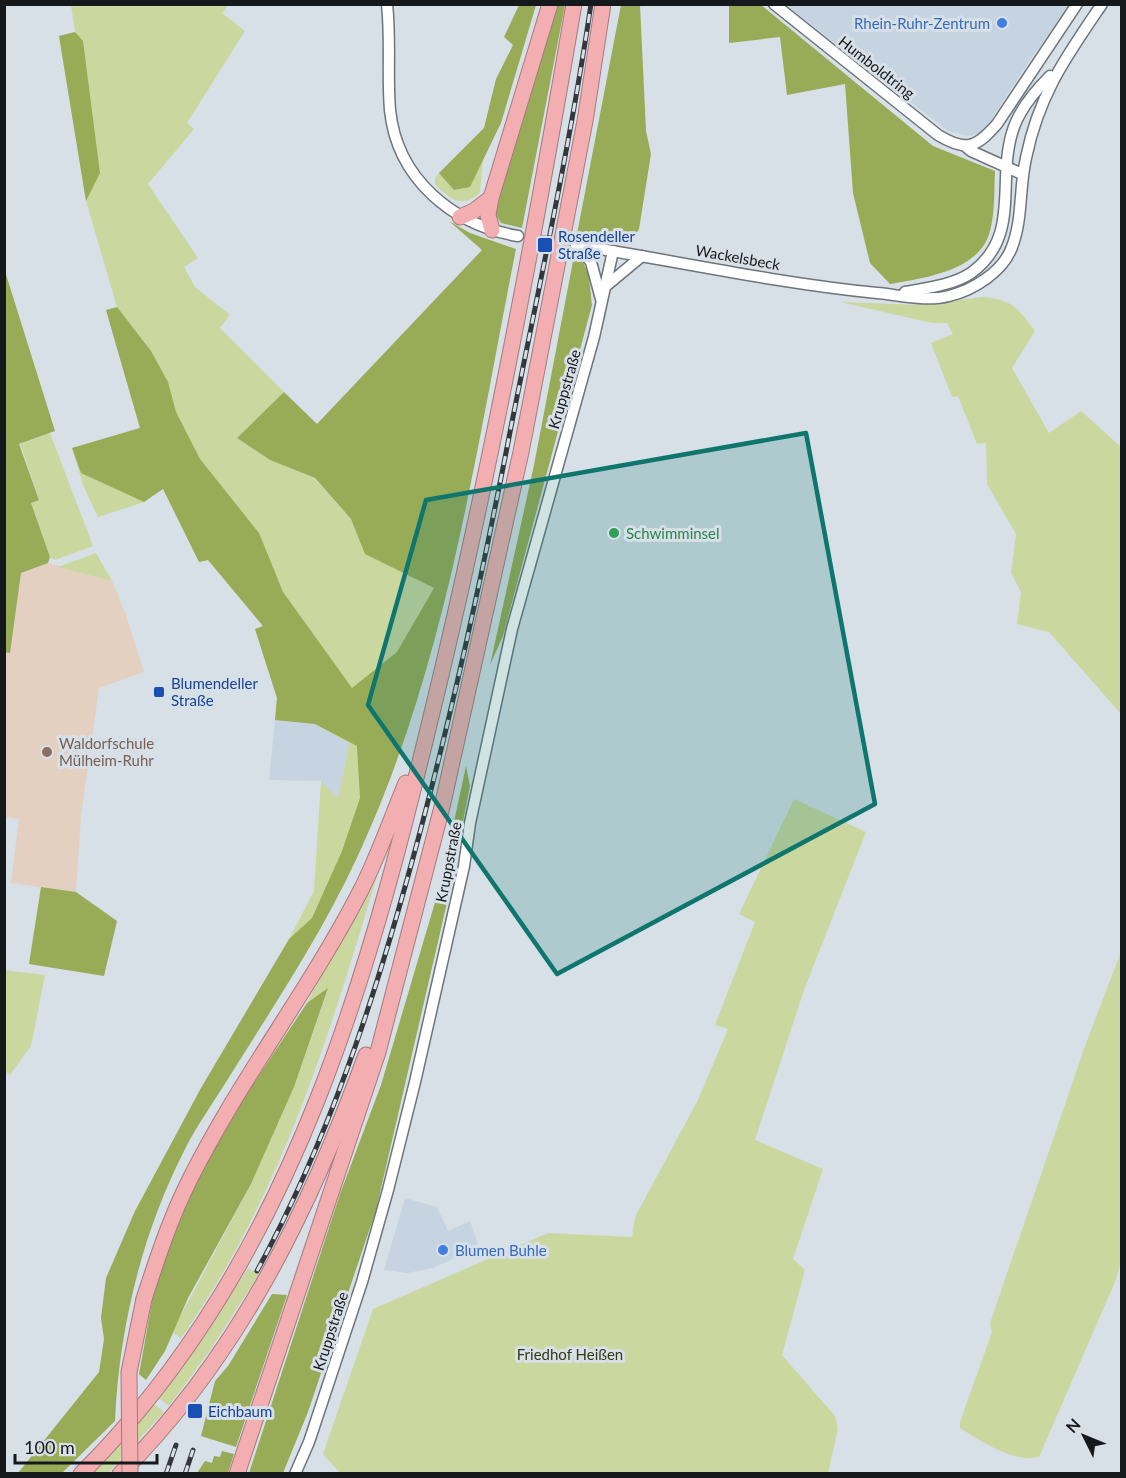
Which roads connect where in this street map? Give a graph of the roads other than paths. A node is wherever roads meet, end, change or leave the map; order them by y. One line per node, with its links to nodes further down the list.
1 (387, 4): 15 (street)
2 (550, 4): 14 (highway)
3 (574, 4): 23 (highway)
4 (603, 4): 24 (highway)
5 (774, 4): 11 (street, Humboldtring)
6 (1077, 4): 8 (street)
7 (1102, 4): 9 (street)
8 (1037, 64): 10 (street); 11 (street)
9 (1057, 70): 10 (street); 13 (street)
10 (1028, 101): 12 (street)
11 (965, 146): 12 (street, Humboldtring)
12 (1006, 167): 13 (street, Humboldtring); 21 (street, Wackelsbeck)
13 (1023, 174): 21 (street, Wackelsbeck)
14 (490, 198): 15 (highway); 16 (highway)
15 (460, 217): 16 (street)
16 (492, 230): 17 (street)
17 (518, 236)
18 (613, 251): 19 (street, Wackelsbeck); 20 (street, Kruppstraße); 22 (street, Wackelsbeck)
19 (642, 256): 20 (street); 21 (street, Wackelsbeck)
20 (606, 287): 22 (street, Kruppstraße)
21 (896, 294)
22 (602, 302): 29 (street, Kruppstraße)
23 (426, 739): 25 (highway); 27 (highway, bridge)
24 (402, 956): 26 (highway); 28 (highway)
25 (81, 1473)
26 (120, 1473)
27 (130, 1473)
28 (237, 1473)
29 (295, 1473)

